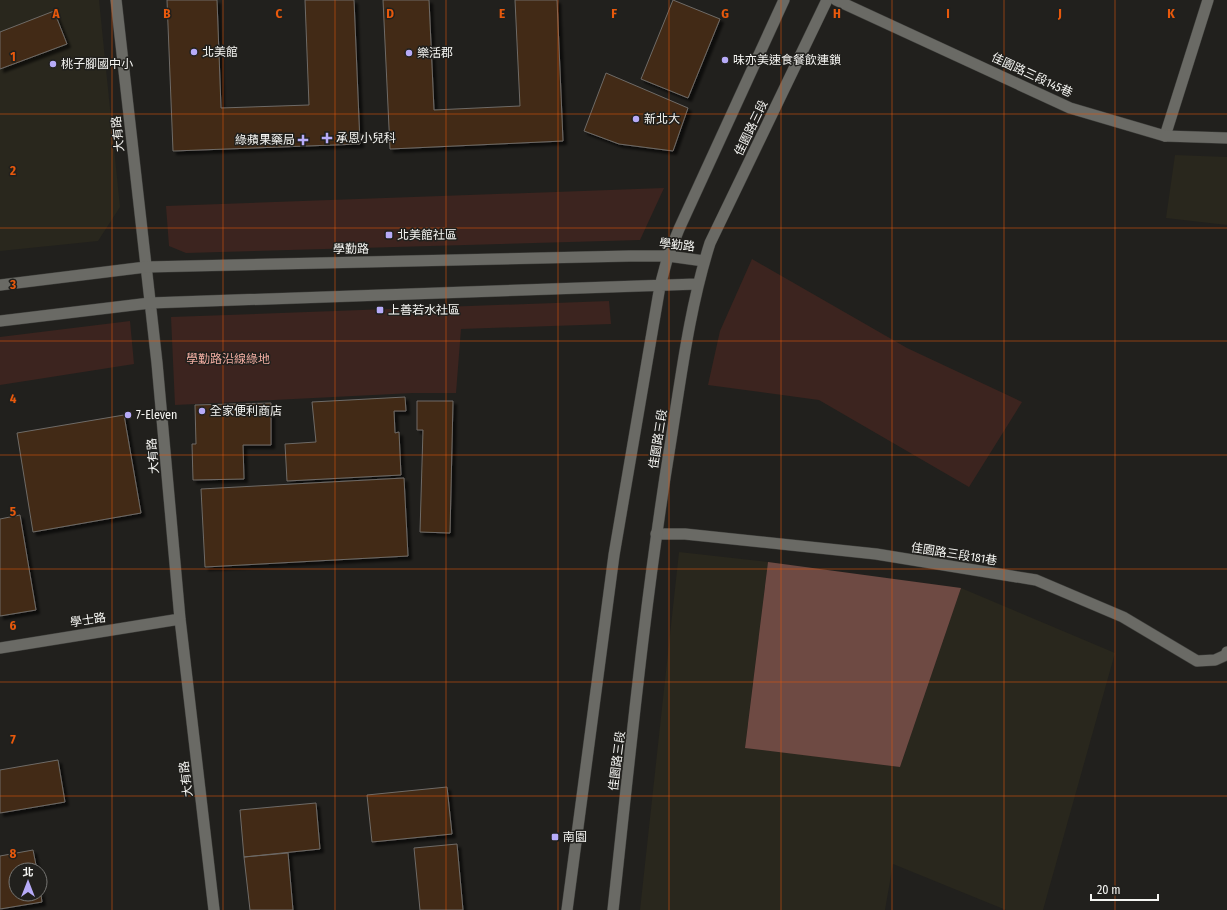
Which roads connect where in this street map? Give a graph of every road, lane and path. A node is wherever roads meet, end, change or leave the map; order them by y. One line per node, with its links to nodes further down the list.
1 (116, 0): 10 (street, 大有路)
2 (784, 0): 8 (street, 佳園路三段)
3 (827, 0): 9 (street, 佳園路三段)
4 (836, 0): 6 (street, 佳園路三段145巷)
5 (1208, 0): 6 (street)
6 (1165, 136): 7 (street, 佳園路三段145巷)
7 (1227, 138)
8 (668, 256): 9 (street, 學勤路); 10 (street, 學勤路); 13 (street, 佳園路三段)
9 (704, 261): 11 (street, 佳園路三段)
10 (146, 267): 12 (street, 學勤路); 14 (street, 大有路)
11 (697, 284): 13 (street); 16 (street, 佳園路三段)
12 (0, 285)
13 (660, 286): 14 (street); 21 (street, 佳園路三段)
14 (150, 302): 15 (street); 17 (street, 大有路)
15 (0, 321)
16 (656, 534): 19 (street, 佳園路三段181巷); 22 (street, 佳園路三段)
17 (180, 618): 18 (street, 學士路); 20 (street, 大有路)
18 (0, 648)
19 (1227, 652)
20 (214, 910)
21 (567, 910)
22 (613, 910)

